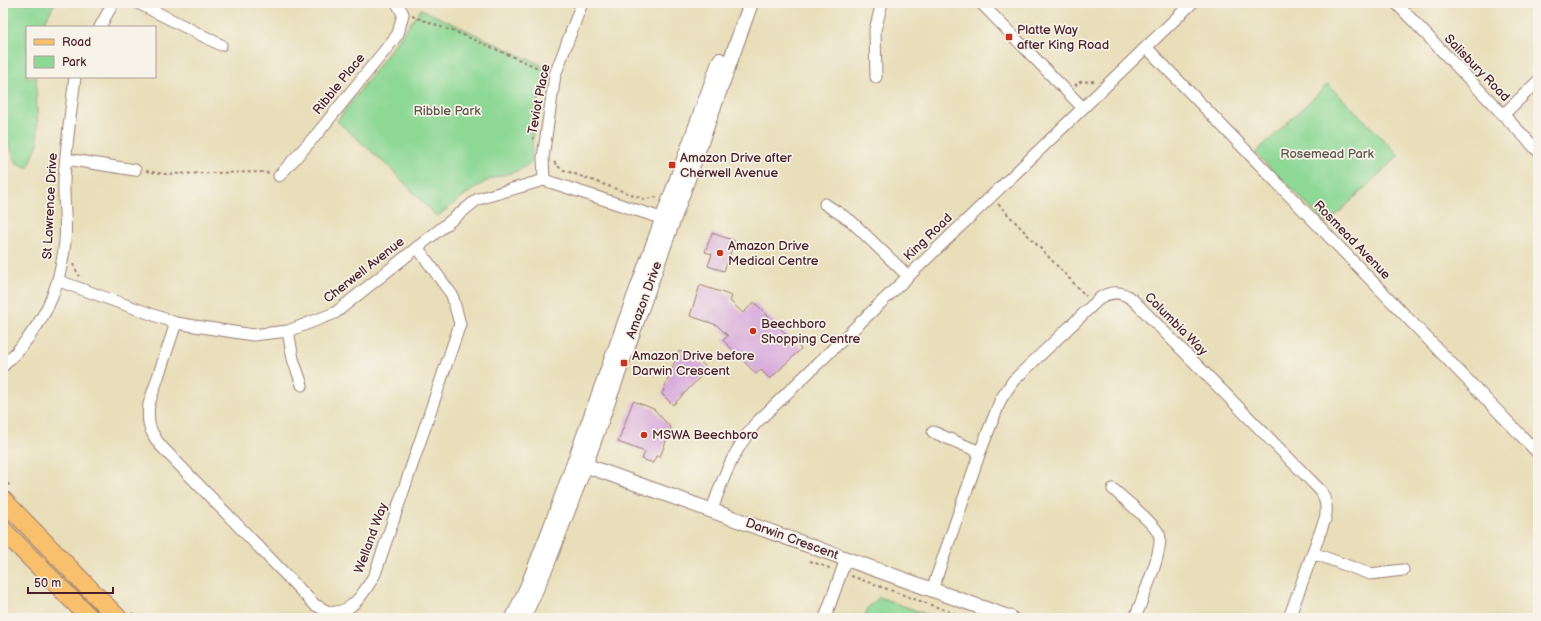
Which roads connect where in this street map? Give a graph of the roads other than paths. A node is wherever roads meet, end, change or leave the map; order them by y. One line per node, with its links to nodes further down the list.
1 (113, 3): 11 (street)
2 (138, 3): 12 (street)
3 (398, 3): 22 (street, Ribble Place)
4 (582, 3): 23 (street, Teviot Place)
5 (741, 3): 25 (street, Amazon Drive)
6 (751, 3): 25 (street, Amazon Drive)
7 (882, 3): 14 (street)
8 (981, 3): 17 (street)
9 (1192, 3): 13 (street, King Road)
10 (1401, 5): 18 (street, Salisbury Road)
11 (101, 26)
12 (221, 45)
13 (1146, 47): 17 (street, King Road); 35 (street, Rosmead Avenue)
14 (876, 77)
15 (75, 78): 20 (street, St Lawrence Drive)
16 (1538, 81): 18 (street)
17 (1083, 108): 27 (street, King Road)
18 (1503, 115): 19 (street, Salisbury Road)
19 (1538, 151)
20 (66, 159): 21 (street); 28 (street, St Lawrence Drive)
21 (135, 170)
22 (279, 176)
23 (544, 180): 25 (street); 26 (street, Cherwell Avenue)
24 (825, 204): 27 (street)
25 (668, 220): 36 (street, Amazon Drive)
26 (417, 247): 29 (street, Welland Way); 30 (street, Cherwell Avenue)
27 (908, 276): 39 (street, King Road)
28 (59, 281): 29 (street, Cherwell Avenue); 31 (street, St Lawrence Drive)
29 (176, 323): 30 (street, Cherwell Avenue)
30 (288, 331): 32 (street)
31 (3, 366)
32 (302, 385)
33 (933, 432): 34 (street)
34 (980, 452): 41 (street, Columbia Way); 44 (street, Columbia Way)
35 (1538, 453)
36 (580, 463): 39 (street, Darwin Crescent); 47 (street, Amazon Drive); 48 (street, Amazon Drive)
37 (1113, 489): 51 (street)
38 (3, 500): 46 (main road)
39 (712, 510): 42 (street, Darwin Crescent)
40 (3, 530): 45 (main road)
41 (1313, 553): 43 (street); 52 (street, Columbia Way)
42 (846, 559): 44 (street, Darwin Crescent); 49 (street)
43 (1403, 570)
44 (932, 590): 50 (street, Darwin Crescent)
45 (90, 618)
46 (118, 618)
47 (513, 618)
48 (523, 618)
49 (825, 618)
50 (1011, 618)
51 (1135, 618)
52 (1289, 618)

